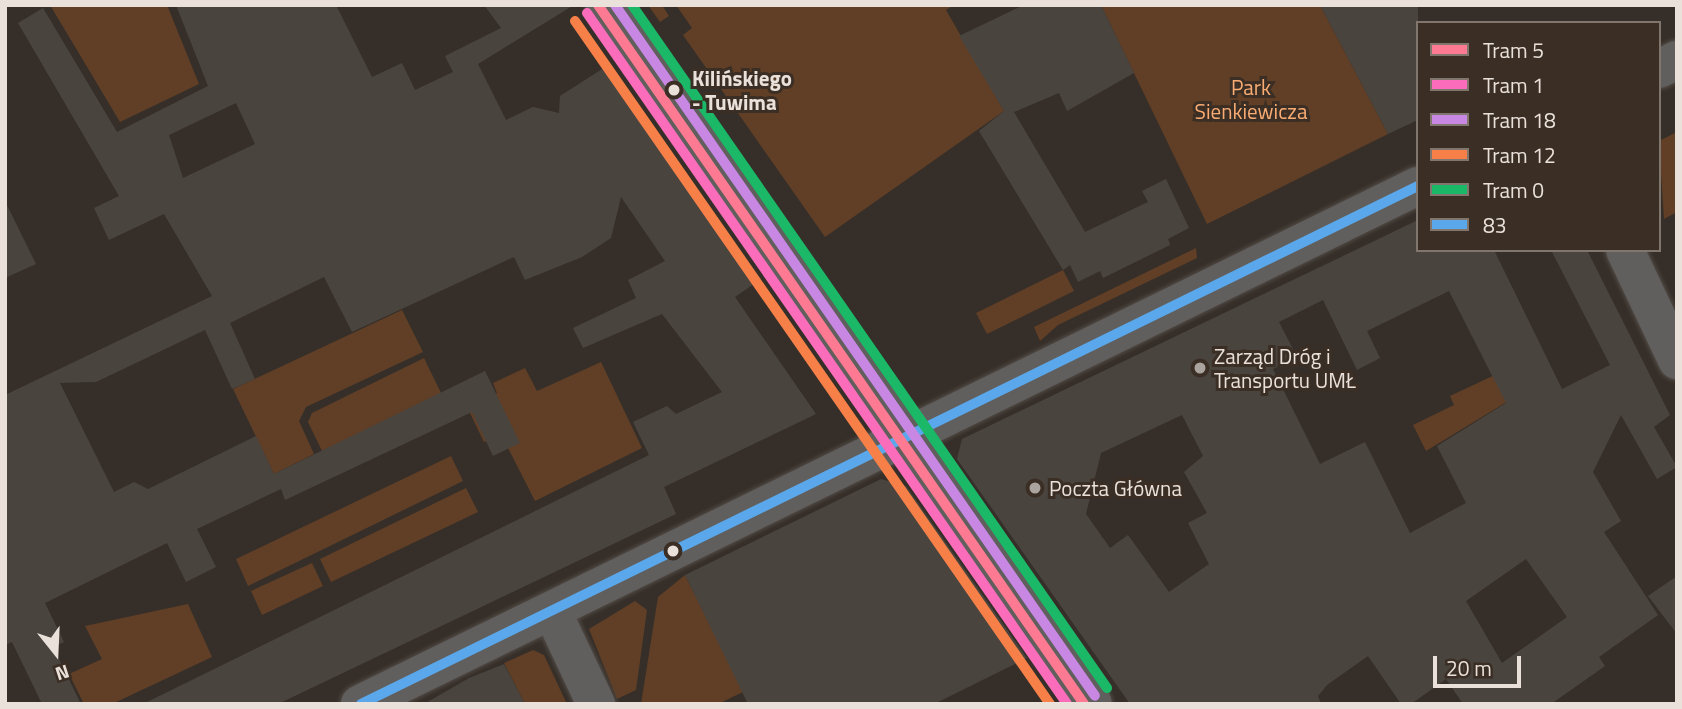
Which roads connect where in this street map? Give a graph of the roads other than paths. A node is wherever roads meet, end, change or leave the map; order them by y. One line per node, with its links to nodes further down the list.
1 (605, 5): 7 (street)
2 (1677, 60): 3 (street)
3 (1661, 68)
4 (1416, 187): 7 (street)
5 (1626, 252): 6 (street)
6 (1677, 360)
7 (908, 434): 8 (street); 11 (street)
8 (552, 611): 9 (street); 10 (street)
9 (360, 704)
10 (596, 704)
11 (1093, 704)

